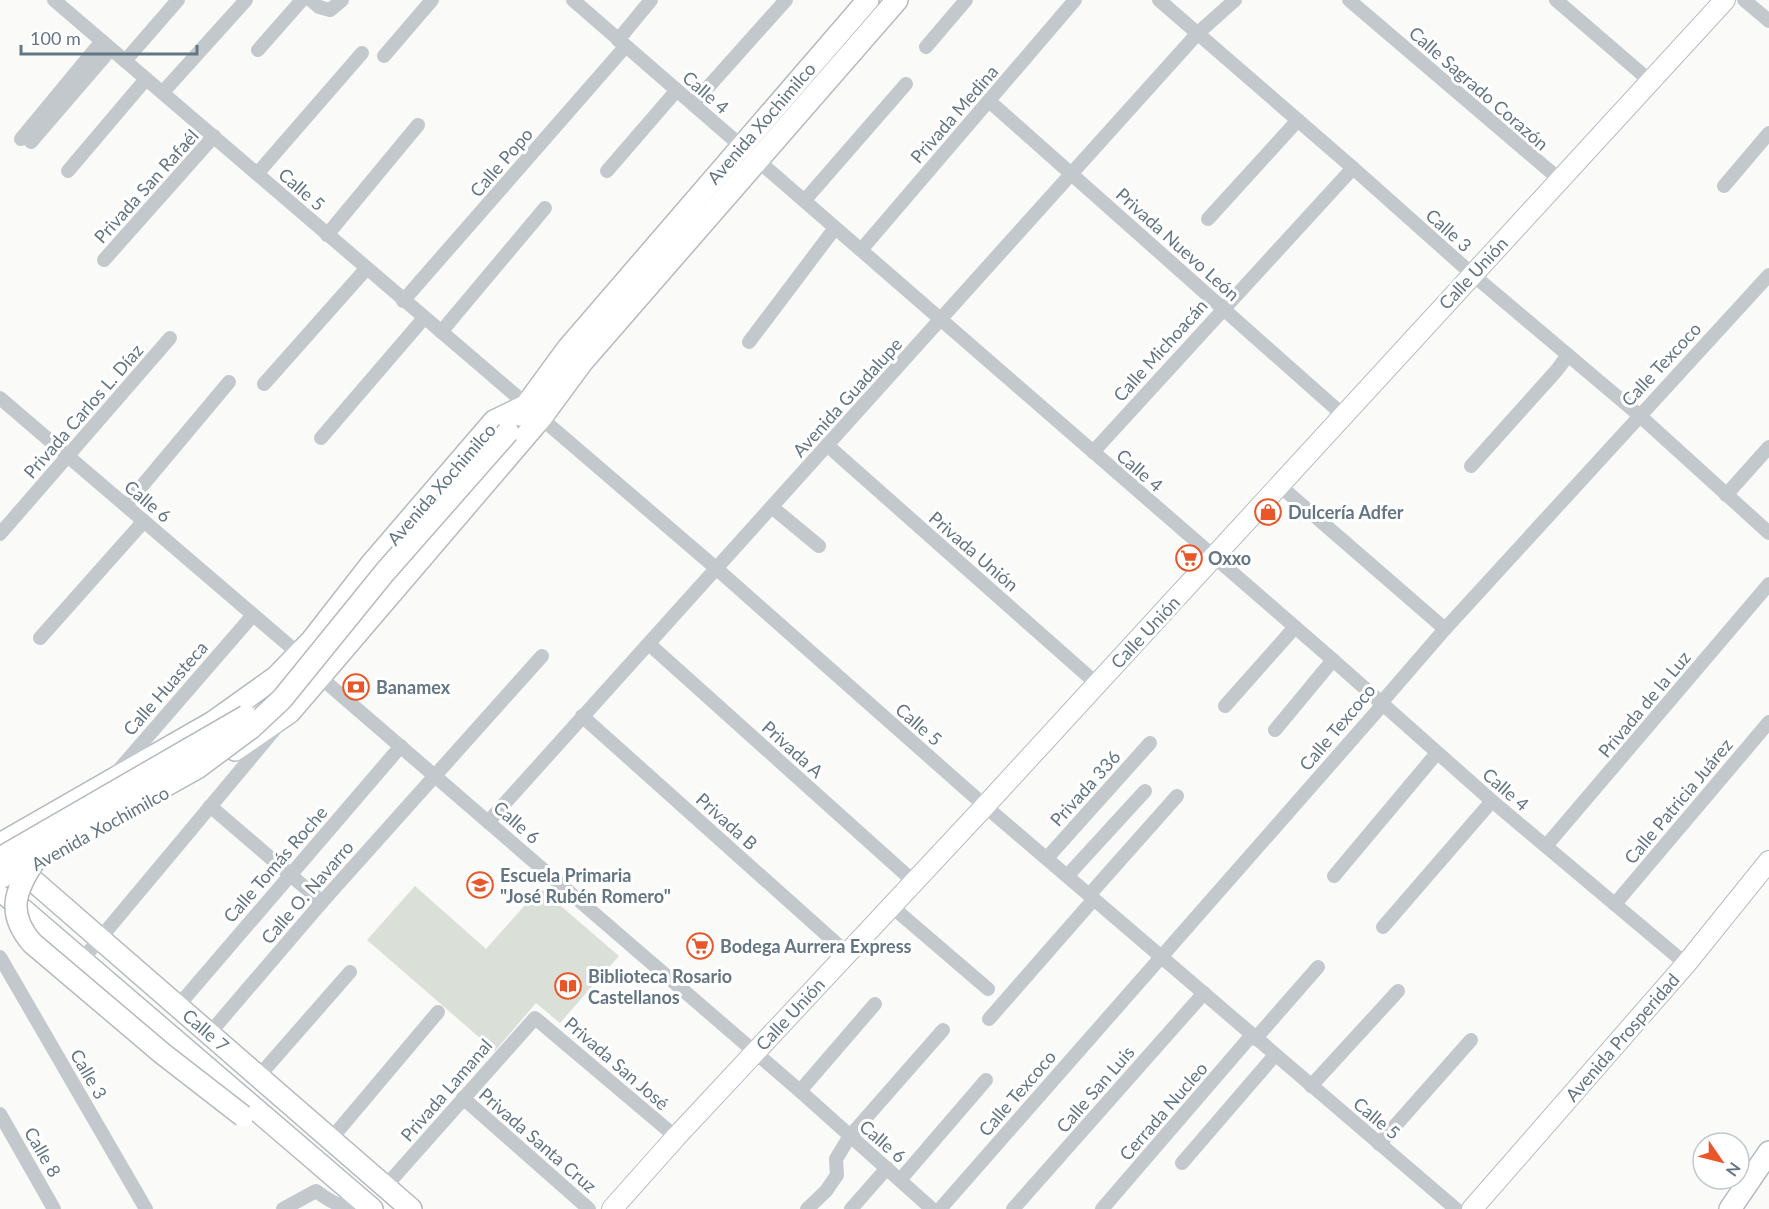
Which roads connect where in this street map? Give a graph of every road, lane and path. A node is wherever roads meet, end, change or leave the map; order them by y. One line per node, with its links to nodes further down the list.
1 (54, 0): 24 (street, Calle 5)
2 (178, 0): 29 (street)
3 (246, 0): 34 (street)
4 (302, 0): 26 (street)
5 (311, 0): 6 (street)
6 (342, 0)
7 (432, 0): 28 (street)
8 (573, 0): 23 (street, Calle 4)
9 (651, 0): 23 (street, Calle Popo)
10 (786, 0): 36 (street)
11 (868, 0): 42 (main road, Avenida Xochimilco)
12 (897, 0): 43 (main road, Avenida Xochimilco)
13 (966, 0): 25 (street)
14 (1075, 0): 35 (street, Privada Medina)
15 (1159, 0): 22 (street, Calle 3)
16 (1235, 0): 22 (street, Avenida Guadalupe)
17 (1349, 0): 49 (street, Calle Sagrado Corazón)
18 (1556, 0): 31 (street)
19 (1725, 0): 31 (street, Calle Unión)
20 (1744, 0): 21 (street)
21 (1769, 21)
22 (1198, 33): 37 (street, Calle 3); 48 (street, Avenida Guadalupe)
23 (622, 44): 33 (street, Calle 4); 61 (street, Calle Popo)
24 (106, 45): 29 (street, Calle 5); 41 (street)
25 (926, 47)
26 (258, 50)
27 (362, 53): 47 (street)
28 (384, 56)
29 (125, 61): 30 (street, Calle 5)
30 (146, 79): 34 (street, Calle 5); 45 (street)
31 (1650, 81): 49 (street, Calle Unión)
32 (906, 84): 51 (street)
33 (677, 90): 36 (street, Calle 4); 46 (street)
34 (163, 92): 40 (street, Calle 5)
35 (989, 101): 48 (street, Privada Nuevo León); 56 (street, Privada Medina)
36 (693, 104): 42 (street, Calle 4)
37 (1298, 120): 44 (street, Calle 3); 53 (street)
38 (418, 125): 55 (street)
39 (1769, 133): 50 (street)
40 (214, 136): 47 (street, Calle 5); 57 (street, Privada San Rafaél)
41 (26, 140)
42 (740, 146): 43 (street, Calle 4); 72 (main road, Avenida Xochimilco)
43 (756, 160): 51 (street, Calle 4); 72 (main road, Avenida Xochimilco)
44 (1353, 168): 59 (street, Calle 3); 62 (street, Calle Michoacán)
45 (68, 171)
46 (607, 171)
47 (257, 174): 55 (street, Calle 5)
48 (1072, 174): 62 (street, Privada Nuevo León); 64 (street, Avenida Guadalupe)
49 (1559, 180): 59 (street, Calle Unión)
50 (1724, 186)
51 (804, 200): 54 (street, Calle 4)
52 (544, 208): 65 (street)
53 (1208, 219)
54 (836, 228): 56 (street, Calle 4); 67 (street)
55 (327, 235): 58 (street, Calle 5)
56 (861, 250): 64 (street, Calle 4)
57 (104, 260)
58 (366, 269): 61 (street, Calle 5); 70 (street)
59 (1472, 274): 68 (street, Calle 3); 73 (street, Calle Unión)
60 (1769, 275): 74 (street, Calle Texcoco)
61 (403, 301): 63 (street, Calle 5)
62 (1223, 308): 73 (street, Privada Nuevo León); 78 (street, Calle Michoacán)
63 (424, 318): 65 (street, Calle 5); 75 (street)
64 (941, 319): 76 (street, Avenida Guadalupe); 78 (street, Calle 4)
65 (441, 332): 72 (street, Calle 5)
66 (170, 338): 79 (street, Privada Carlos L. Díaz)
67 (749, 342)
68 (1568, 355): 74 (street, Calle 3); 80 (street)
69 (229, 382): 83 (street)
70 (264, 384)
71 (0, 398): 79 (street, Calle 6)
72 (534, 411): 90 (street, Calle 5); 97 (main road, Avenida Xochimilco); 100 (main road, Avenida Xochimilco); 127 (main road, bridge)
73 (1343, 415): 81 (street, Calle Unión)
74 (1639, 415): 82 (street, Calle 3); 94 (street, Calle Texcoco)
75 (321, 438)
76 (827, 445): 84 (street, Avenida Guadalupe); 101 (street, Privada Unión)
77 (1769, 447): 82 (street)
78 (1093, 452): 89 (street, Calle 4)
79 (67, 457): 83 (street, Calle 6); 87 (street, Privada Carlos L. Díaz)
80 (1471, 466)
81 (1279, 485): 89 (street, Calle Unión); 94 (street)
82 (1726, 495): 86 (street, Calle 3)
83 (126, 505): 85 (street, Calle 6)
84 (773, 508): 88 (street); 90 (street, Avenida Guadalupe)
85 (144, 521): 92 (street, Calle 6); 95 (street)
86 (1769, 532)
87 (0, 534)
88 (819, 546)
89 (1213, 557): 93 (street, Calle 4); 101 (street, Calle Unión)
90 (717, 569): 96 (street, Avenida Guadalupe); 117 (street, Calle 5)
91 (1769, 585): 121 (street, Privada de la Luz)
92 (253, 615): 97 (street, Calle 6); 112 (street, Calle Huasteca)
93 (1295, 627): 99 (street, Calle 4); 103 (street)
94 (1445, 629): 102 (street, Calle Texcoco)
95 (40, 638)
96 (649, 644): 105 (street, Avenida Guadalupe); 132 (street, Privada A)
97 (299, 654): 112 (main road, Avenida Xochimilco)
98 (542, 656): 111 (street, Calle O. Navarro)
99 (1333, 660): 102 (street, Calle 4); 107 (street)
100 (320, 677): 104 (main road, Avenida Xochimilco); 109 (street, Calle 6); 124 (main road, bridge)
101 (1097, 684): 117 (street, Calle Unión)
102 (1381, 703): 110 (street, Calle 4); 144 (street, Calle Texcoco)
103 (1225, 706)
104 (290, 712): 116 (street, Avenida Xochimilco); 122 (main road, Avenida Xochimilco)
105 (582, 716): 119 (street, Avenida Guadalupe); 143 (street, Privada B)
106 (1769, 722): 137 (street, Calle Patricia Juárez)
107 (1275, 730)
108 (1150, 743): 125 (street, Privada 336)
109 (401, 746): 111 (street, Calle 6); 128 (street, Calle Tomás Roche)
110 (1437, 753): 115 (street, Calle 4); 130 (street)
111 (434, 776): 119 (street, Calle 6); 136 (street, Calle O. Navarro)
112 (105, 786): 118 (main road, Avenida Xochimilco)
113 (1145, 791): 129 (street)
114 (1177, 796): 135 (street)
115 (1492, 801): 121 (street, Calle 4); 141 (street)
116 (210, 806): 128 (street); 142 (street, Avenida Xochimilco)
117 (985, 806): 125 (street, Calle 5); 132 (street, Calle Unión)
118 (43, 820): 120 (main road, Avenida Xochimilco); 122 (main road)
119 (488, 822): 162 (street, Calle 6)
120 (0, 844)
121 (1546, 846): 137 (street, Calle 4)
122 (60, 851): 127 (main road, Avenida Xochimilco)
123 (0, 852): 127 (main road, Calle 7)
124 (0, 858)
125 (1047, 858): 129 (street, Calle 5)
126 (1769, 861): 147 (street, Avenida Prosperidad)
127 (30, 864): 131 (main road, bridge); 133 (main road, Avenida Xochimilco); 142 (main road, Calle 7); 175 (main road, bridge)
128 (289, 874): 136 (street); 154 (street, Calle Tomás Roche)
129 (1068, 875): 135 (street, Calle 5)
130 (1334, 876)
131 (0, 878)
132 (913, 881): 138 (street, Calle Unión)
133 (0, 884)
134 (0, 890): 140 (main road, Calle 7)
135 (1092, 896): 144 (street, Calle 5); 157 (street)
136 (322, 902): 159 (street, Calle O. Navarro)
137 (1615, 904): 147 (street, Calle 4)
138 (890, 905): 143 (street, Calle Unión); 150 (street)
139 (0, 906): 140 (main road)
140 (30, 915): 146 (main road, Calle 7)
141 (1383, 927)
142 (100, 938): 146 (street, Avenida Xochimilco); 154 (main road, Calle 7)
143 (847, 953): 162 (street, Calle Unión)
144 (1161, 956): 152 (street, Calle 5); 190 (street, Calle Texcoco)
145 (0, 957): 182 (street, Calle 3)
146 (82, 960): 175 (main road, Calle 7)
147 (1686, 964): 194 (street, Avenida Prosperidad)
148 (1318, 967): 160 (street, Cerrada Nucleo)
149 (350, 972): 164 (street)
150 (988, 989)
151 (1398, 991): 166 (street)
152 (1204, 993): 160 (street, Calle 5); 191 (street, Calle San Luis)
153 (875, 1004): 167 (street)
154 (178, 1006): 159 (main road, Calle 7)
155 (438, 1012): 172 (street)
156 (535, 1018): 168 (street, Privada Lamanal); 171 (street, Privada San José)
157 (989, 1019)
158 (943, 1030): 170 (street)
159 (209, 1034): 164 (main road, Calle 7)
160 (1253, 1037): 163 (street, Calle 5); 192 (street, Cerrada Nucleo)
161 (1471, 1040): 173 (street)
162 (754, 1053): 167 (street, Calle 6); 171 (street, Calle Unión)
163 (1275, 1055): 166 (street, Calle 5); 176 (street)
164 (259, 1076): 172 (main road, Calle 7)
165 (986, 1080): 178 (street)
166 (1311, 1086): 173 (street, Calle 5)
167 (800, 1091): 170 (street, Calle 6)
168 (463, 1098): 179 (street, Privada Lamanal); 185 (street, Privada Santa Cruz)
169 (0, 1114): 181 (street, Calle 8)
170 (850, 1136): 177 (street, Calle 6); 187 (street)
171 (676, 1137): 186 (street, Calle Unión)
172 (331, 1139): 179 (main road, Calle 7)
173 (1380, 1144): 193 (street, Calle 5)
174 (1769, 1152): 195 (main road)
175 (311, 1157): 180 (main road, Calle 7)
176 (1182, 1163)
177 (887, 1168): 178 (street, Calle 6); 188 (street)
178 (900, 1180): 189 (street, Calle 6)
179 (386, 1187): 184 (main road, Calle 7)
180 (367, 1205): 183 (street)
181 (54, 1209)
182 (146, 1209)
183 (283, 1209)
184 (411, 1209)
185 (589, 1209)
186 (612, 1209)
187 (807, 1209)
188 (851, 1209)
189 (932, 1209)
190 (940, 1209)
191 (1013, 1209)
192 (1102, 1209)
193 (1456, 1209)
194 (1472, 1209)
195 (1730, 1209)

